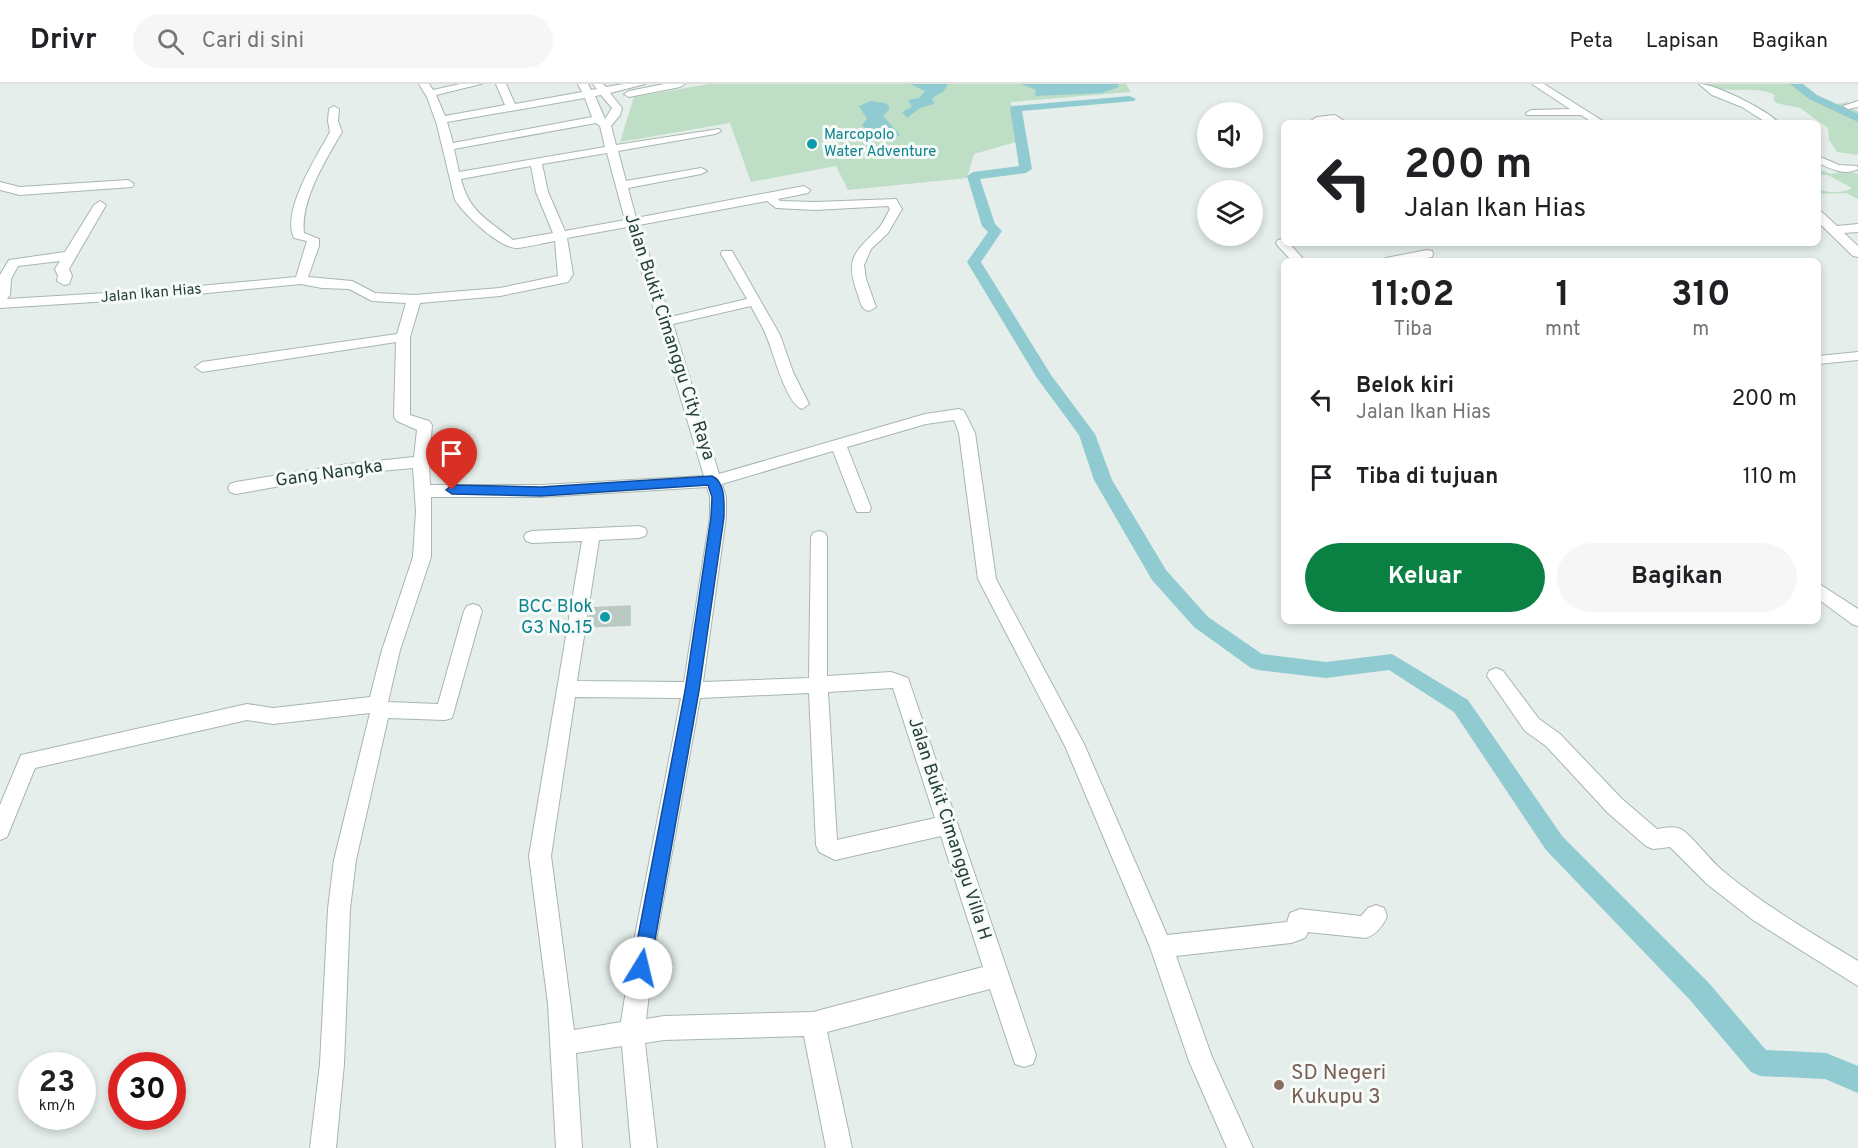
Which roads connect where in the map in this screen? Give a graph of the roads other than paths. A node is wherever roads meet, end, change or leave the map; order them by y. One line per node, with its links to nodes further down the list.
1 (476, 84): 7 (street)
2 (501, 84): 10 (street)
3 (640, 84): 8 (street)
4 (680, 84): 8 (street)
5 (1537, 84): 12 (street)
6 (1704, 84): 18 (street)
7 (428, 88): 14 (street)
8 (604, 91): 9 (street); 19 (street)
9 (588, 93): 10 (street); 19 (street, Jalan Bukit Cimanggu City Raya)
10 (512, 108): 14 (street)
11 (334, 109): 48 (street)
12 (1582, 112): 13 (street); 17 (street)
13 (1531, 113)
14 (440, 120): 21 (street)
15 (1317, 120): 16 (street)
16 (1338, 120)
17 (1596, 120)
18 (1769, 120)
19 (602, 122): 21 (street); 22 (street, Jalan Bukit Cimanggu City Raya)
20 (714, 131): 22 (street)
21 (447, 147): 29 (street)
22 (612, 148): 26 (street); 31 (street, Jalan Bukit Cimanggu City Raya)
23 (1833, 153): 24 (street)
24 (1821, 156)
25 (1821, 159): 27 (street)
26 (536, 163): 29 (street); 40 (street)
27 (1853, 168)
28 (701, 171): 31 (street)
29 (455, 176): 40 (street)
30 (128, 184): 32 (street)
31 (622, 185): 37 (street, Jalan Bukit Cimanggu City Raya)
32 (0, 186)
33 (804, 190): 34 (street)
34 (768, 195): 37 (street); 53 (street)
35 (100, 205): 45 (street)
36 (1821, 218): 39 (street)
37 (631, 221): 40 (street); 54 (street, Jalan Bukit Cimanggu City Raya)
38 (1858, 228): 39 (street)
39 (1832, 230): 43 (street)
40 (560, 236): 50 (street, Jalan Ikan Hias)
41 (1285, 246): 46 (street)
42 (1417, 246): 47 (street)
43 (1858, 253)
44 (727, 254): 51 (street)
45 (68, 256): 49 (street); 52 (street)
46 (1296, 258)
47 (1431, 258)
48 (301, 280): 50 (street, Jalan Ikan Hias); 52 (street, Jalan Ikan Hias)
49 (64, 281)
50 (414, 299): 55 (street)
51 (755, 301): 54 (street); 59 (street)
52 (0, 302)
53 (869, 307)
54 (665, 322): 62 (street, Jalan Bukit Cimanggu City Raya)
55 (403, 337): 58 (street); 61 (street)
56 (1858, 356): 57 (street)
57 (1821, 360)
58 (202, 367)
59 (802, 404)
60 (838, 445): 62 (street); 65 (street); 81 (street)
61 (421, 462): 63 (street, Gang Nangka); 64 (street)
62 (712, 481): 64 (street); 76 (street, Jalan Bukit Cimanggu City Raya)
63 (236, 488)
64 (424, 491): 77 (street)
65 (863, 508)
66 (639, 532): 67 (street)
67 (591, 535): 68 (street); 75 (street)
68 (532, 537)
69 (819, 537): 74 (street)
70 (1821, 592): 72 (street)
71 (473, 610): 77 (street)
72 (1858, 619)
73 (1496, 676): 82 (street)
74 (818, 684): 76 (street); 78 (street, Jalan Bukit Cimanggu Villa H); 78 (street)
75 (566, 689): 76 (street); 86 (street)
76 (692, 691): 85 (street, Jalan Bukit Cimanggu City Raya)
77 (379, 707): 79 (street); 88 (street)
78 (947, 825): 83 (street, Jalan Bukit Cimanggu Villa H)
79 (0, 830)
80 (1376, 916): 81 (street)
81 (1161, 947): 92 (street)
82 (1858, 974)
83 (998, 975): 84 (street); 87 (street, Jalan Bukit Cimanggu Villa H)
84 (813, 1023): 85 (street); 91 (street)
85 (632, 1031): 86 (street); 90 (street, Jalan Bukit Cimanggu City Raya)
86 (564, 1043): 89 (street)
87 (1024, 1055)
88 (323, 1148)
89 (570, 1148)
90 (644, 1148)
91 (839, 1148)
92 (1240, 1148)

